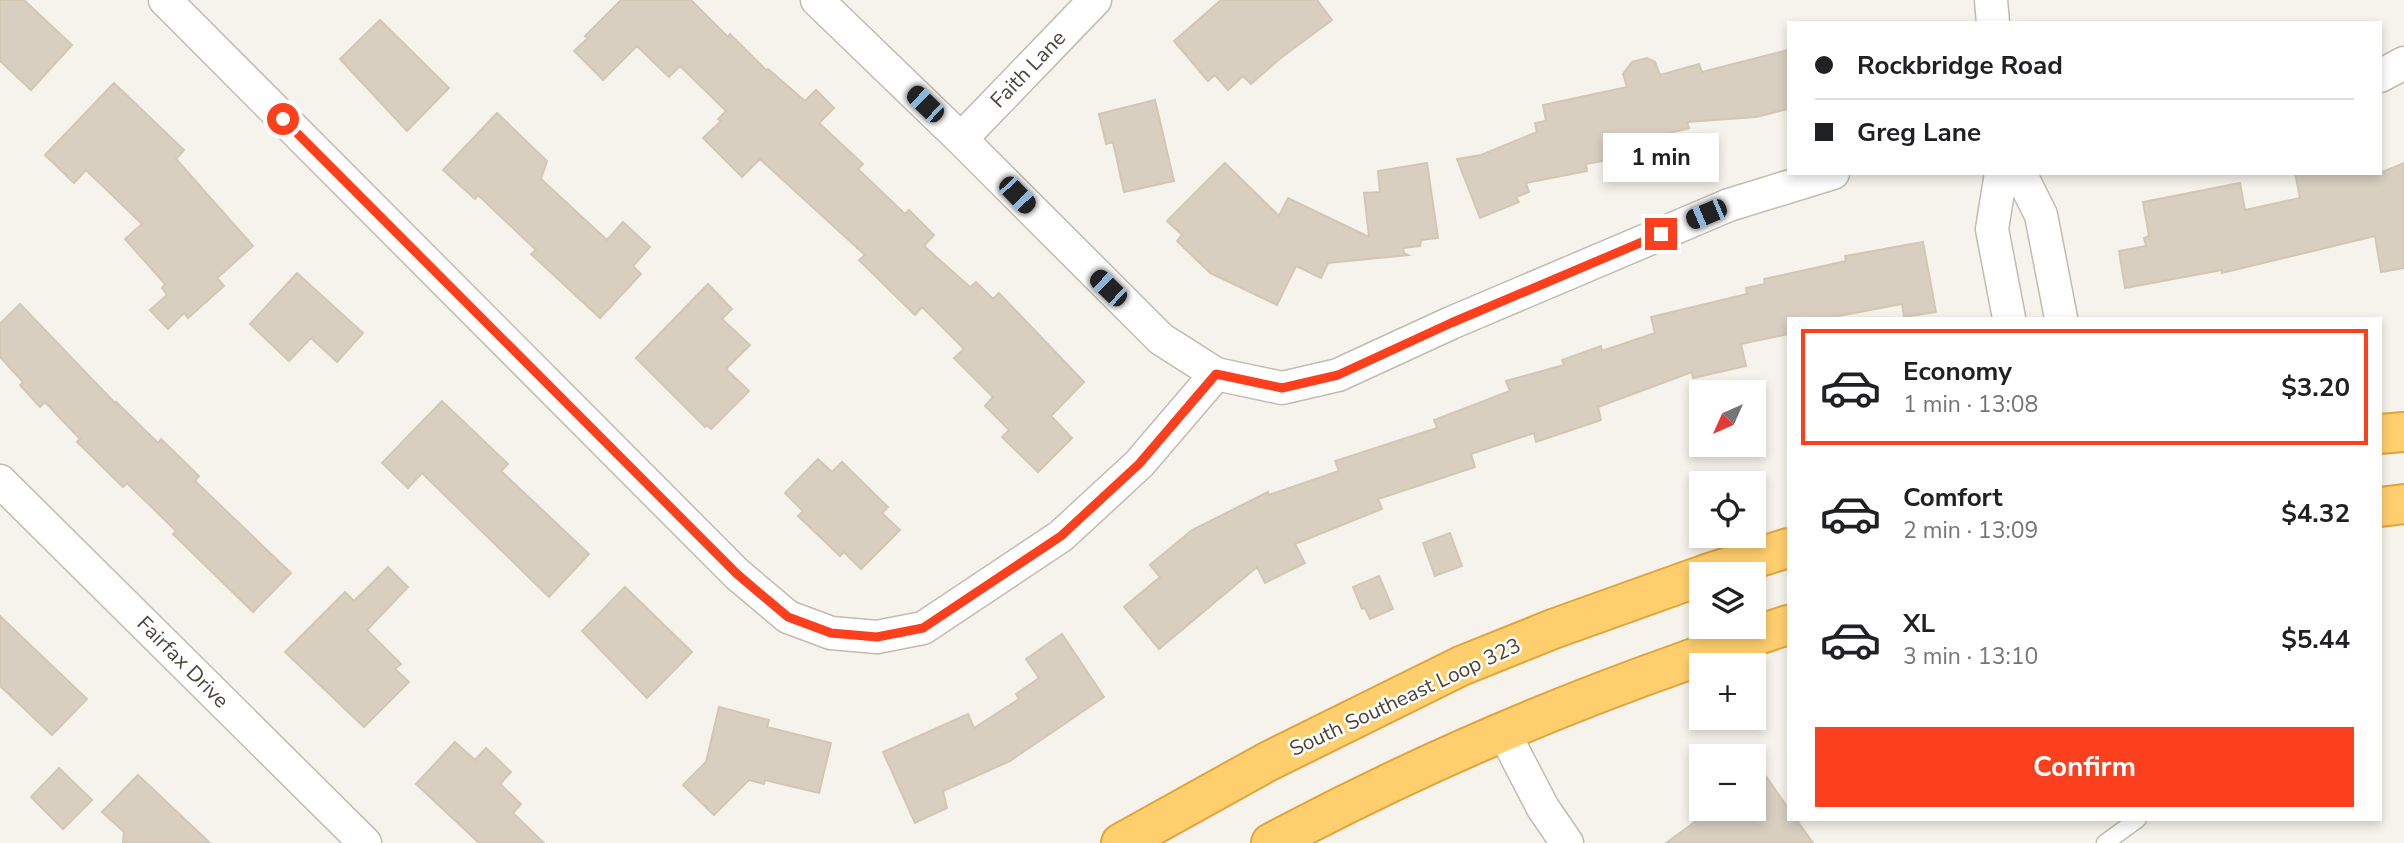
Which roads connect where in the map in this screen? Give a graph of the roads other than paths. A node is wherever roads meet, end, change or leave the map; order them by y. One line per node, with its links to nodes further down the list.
1 (165, 0): 14 (street)
2 (817, 0): 8 (street)
3 (1095, 0): 8 (street, Faith Lane)
4 (1991, 0): 5 (street)
5 (1993, 21)
6 (2404, 63): 7 (street)
7 (2382, 75)
8 (961, 139): 14 (street)
9 (1826, 175): 14 (street)
10 (2001, 175): 12 (street)
11 (2021, 175): 13 (street)
12 (2009, 317)
13 (2061, 317)
14 (1216, 374)
15 (2404, 432): 16 (highway)
16 (2382, 434)
17 (0, 481): 26 (street, Fairfax Drive)
18 (2404, 504): 19 (highway)
19 (2382, 507)
20 (1787, 548): 21 (highway)
21 (1744, 562)
22 (1689, 580): 27 (highway, South Southeast Loop 323)
23 (1787, 625): 24 (highway)
24 (1503, 731): 28 (highway); 29 (street)
25 (2135, 821): 30 (lane)
26 (365, 843)
27 (1121, 843)
28 (1271, 843)
29 (1567, 843)
30 (2105, 843)

